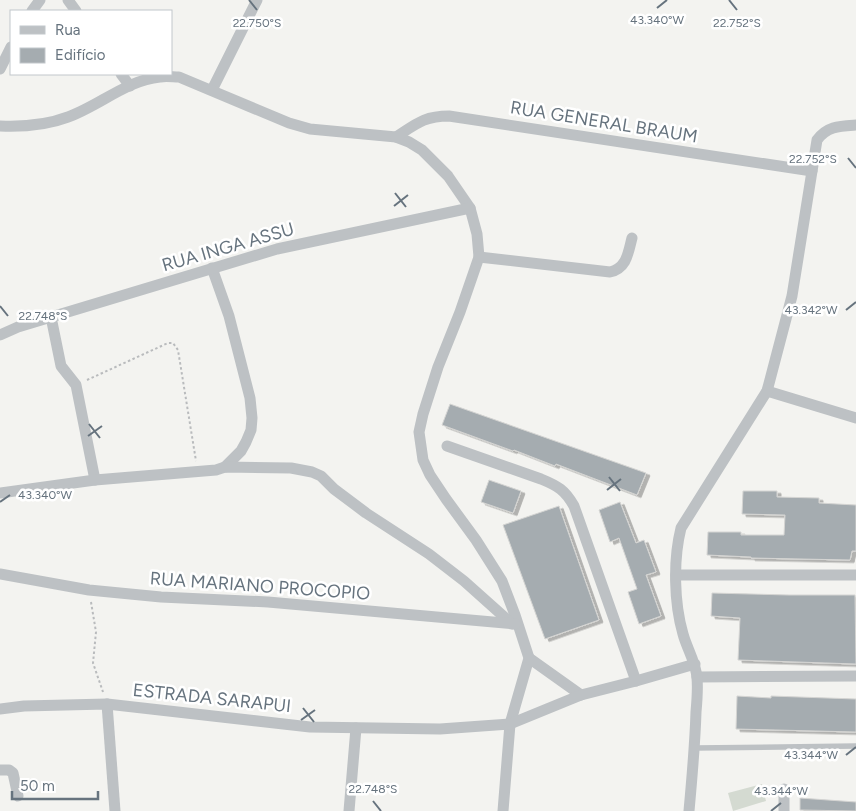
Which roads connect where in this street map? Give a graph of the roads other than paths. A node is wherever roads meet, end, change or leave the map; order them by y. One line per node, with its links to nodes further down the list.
1 (257, 0): 6 (street)
2 (10, 49): 3 (street)
3 (0, 68)
4 (122, 75): 5 (street)
5 (130, 86): 6 (street); 7 (street)
6 (212, 90): 9 (street)
7 (0, 126)
8 (856, 126): 10 (street)
9 (396, 137): 10 (street, RUA GENERAL BRAUM); 11 (street)
10 (812, 172): 17 (street)
11 (470, 208): 13 (street); 14 (street, RUA INGA ASSU)
12 (632, 238): 13 (street)
13 (479, 257): 26 (street)
14 (212, 268): 15 (street, RUA INGA ASSU); 20 (street)
15 (51, 317): 16 (street, RUA INGA ASSU); 21 (street)
16 (0, 335)
17 (767, 391): 18 (street); 24 (street)
18 (855, 415)
19 (447, 446): 31 (street)
20 (225, 467): 21 (street); 26 (street)
21 (95, 480): 22 (street)
22 (0, 493)
23 (0, 574): 26 (street, RUA MARIANO PROCOPIO)
24 (676, 575): 25 (street); 28 (street)
25 (856, 575)
26 (515, 624): 27 (street)
27 (529, 658): 32 (street); 35 (street)
28 (695, 664): 30 (street); 31 (street, ESTRADA SARAPUI)
29 (856, 676): 30 (street)
30 (697, 677): 38 (street)
31 (636, 681): 32 (street, ESTRADA SARAPUI)
32 (581, 695): 35 (street, ESTRADA SARAPUI)
33 (107, 704): 34 (street, ESTRADA SARAPUI); 36 (street, ESTRADA SARAPUI); 42 (street)
34 (0, 709)
35 (510, 724): 36 (street, ESTRADA SARAPUI); 44 (street)
36 (356, 728): 43 (street)
37 (856, 746): 38 (lane)
38 (695, 748): 45 (street)
39 (0, 770): 41 (street)
40 (784, 789): 46 (street)
41 (18, 796)
42 (116, 811)
43 (349, 811)
44 (503, 811)
45 (689, 811)
46 (784, 811)

